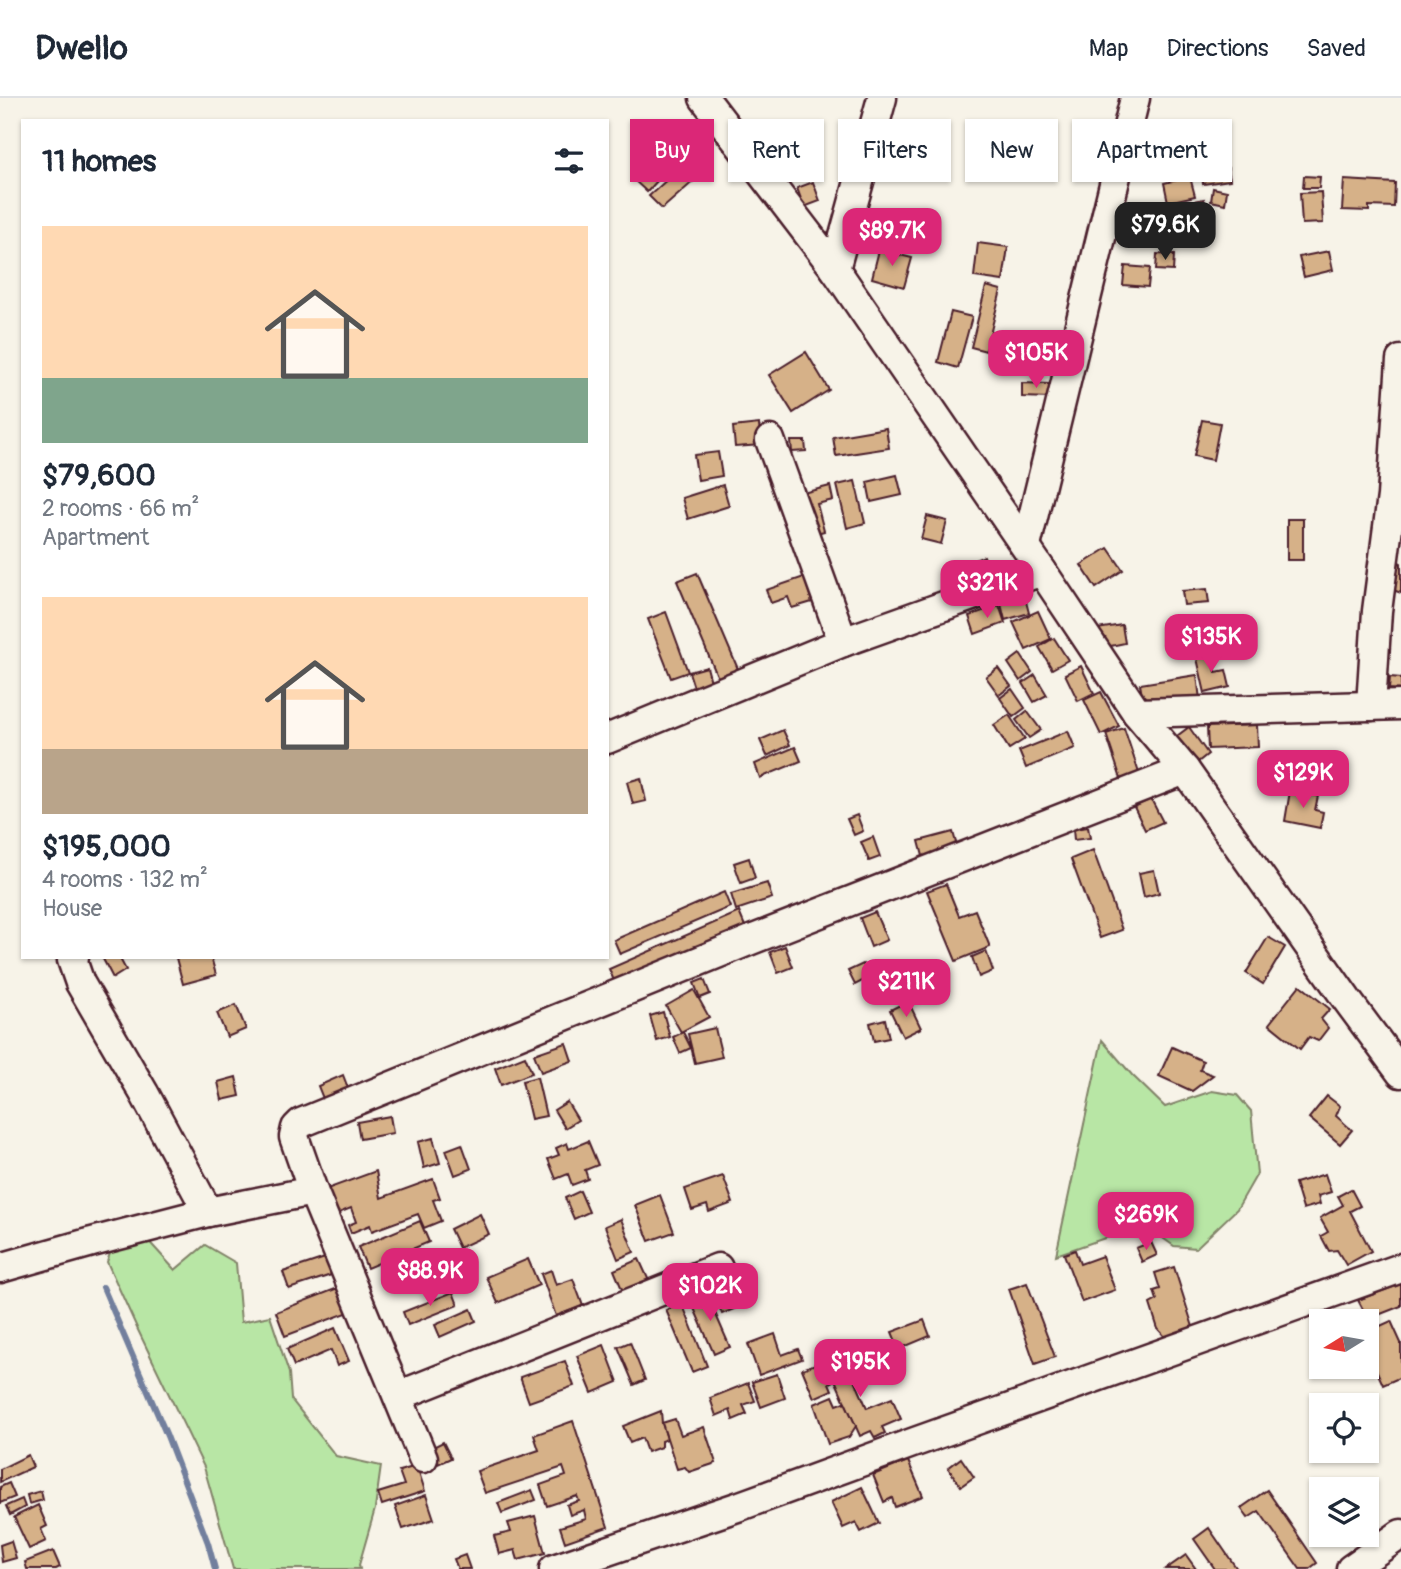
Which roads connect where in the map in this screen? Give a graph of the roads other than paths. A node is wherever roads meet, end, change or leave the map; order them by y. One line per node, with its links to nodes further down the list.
1 (704, 98): 4 (street)
2 (882, 98): 4 (street)
3 (1135, 98): 7 (street)
4 (835, 269): 7 (street)
5 (1401, 360): 11 (street)
6 (770, 440): 9 (street)
7 (1026, 547): 8 (street)
8 (1042, 571): 9 (street); 12 (street)
9 (843, 642): 13 (street)
10 (1401, 705): 11 (street)
11 (1371, 706): 12 (street)
12 (1137, 713): 14 (street)
13 (609, 738)
14 (1185, 770): 16 (street); 17 (street)
15 (73, 959): 18 (street)
16 (1401, 1073)
17 (313, 1191): 18 (street); 22 (street)
18 (208, 1212): 19 (street)
19 (0, 1268)
20 (718, 1268): 22 (street)
21 (1401, 1268): 25 (street)
22 (398, 1396): 23 (street)
23 (423, 1458)
24 (1401, 1534): 26 (street)
25 (554, 1569)
26 (1350, 1569)

